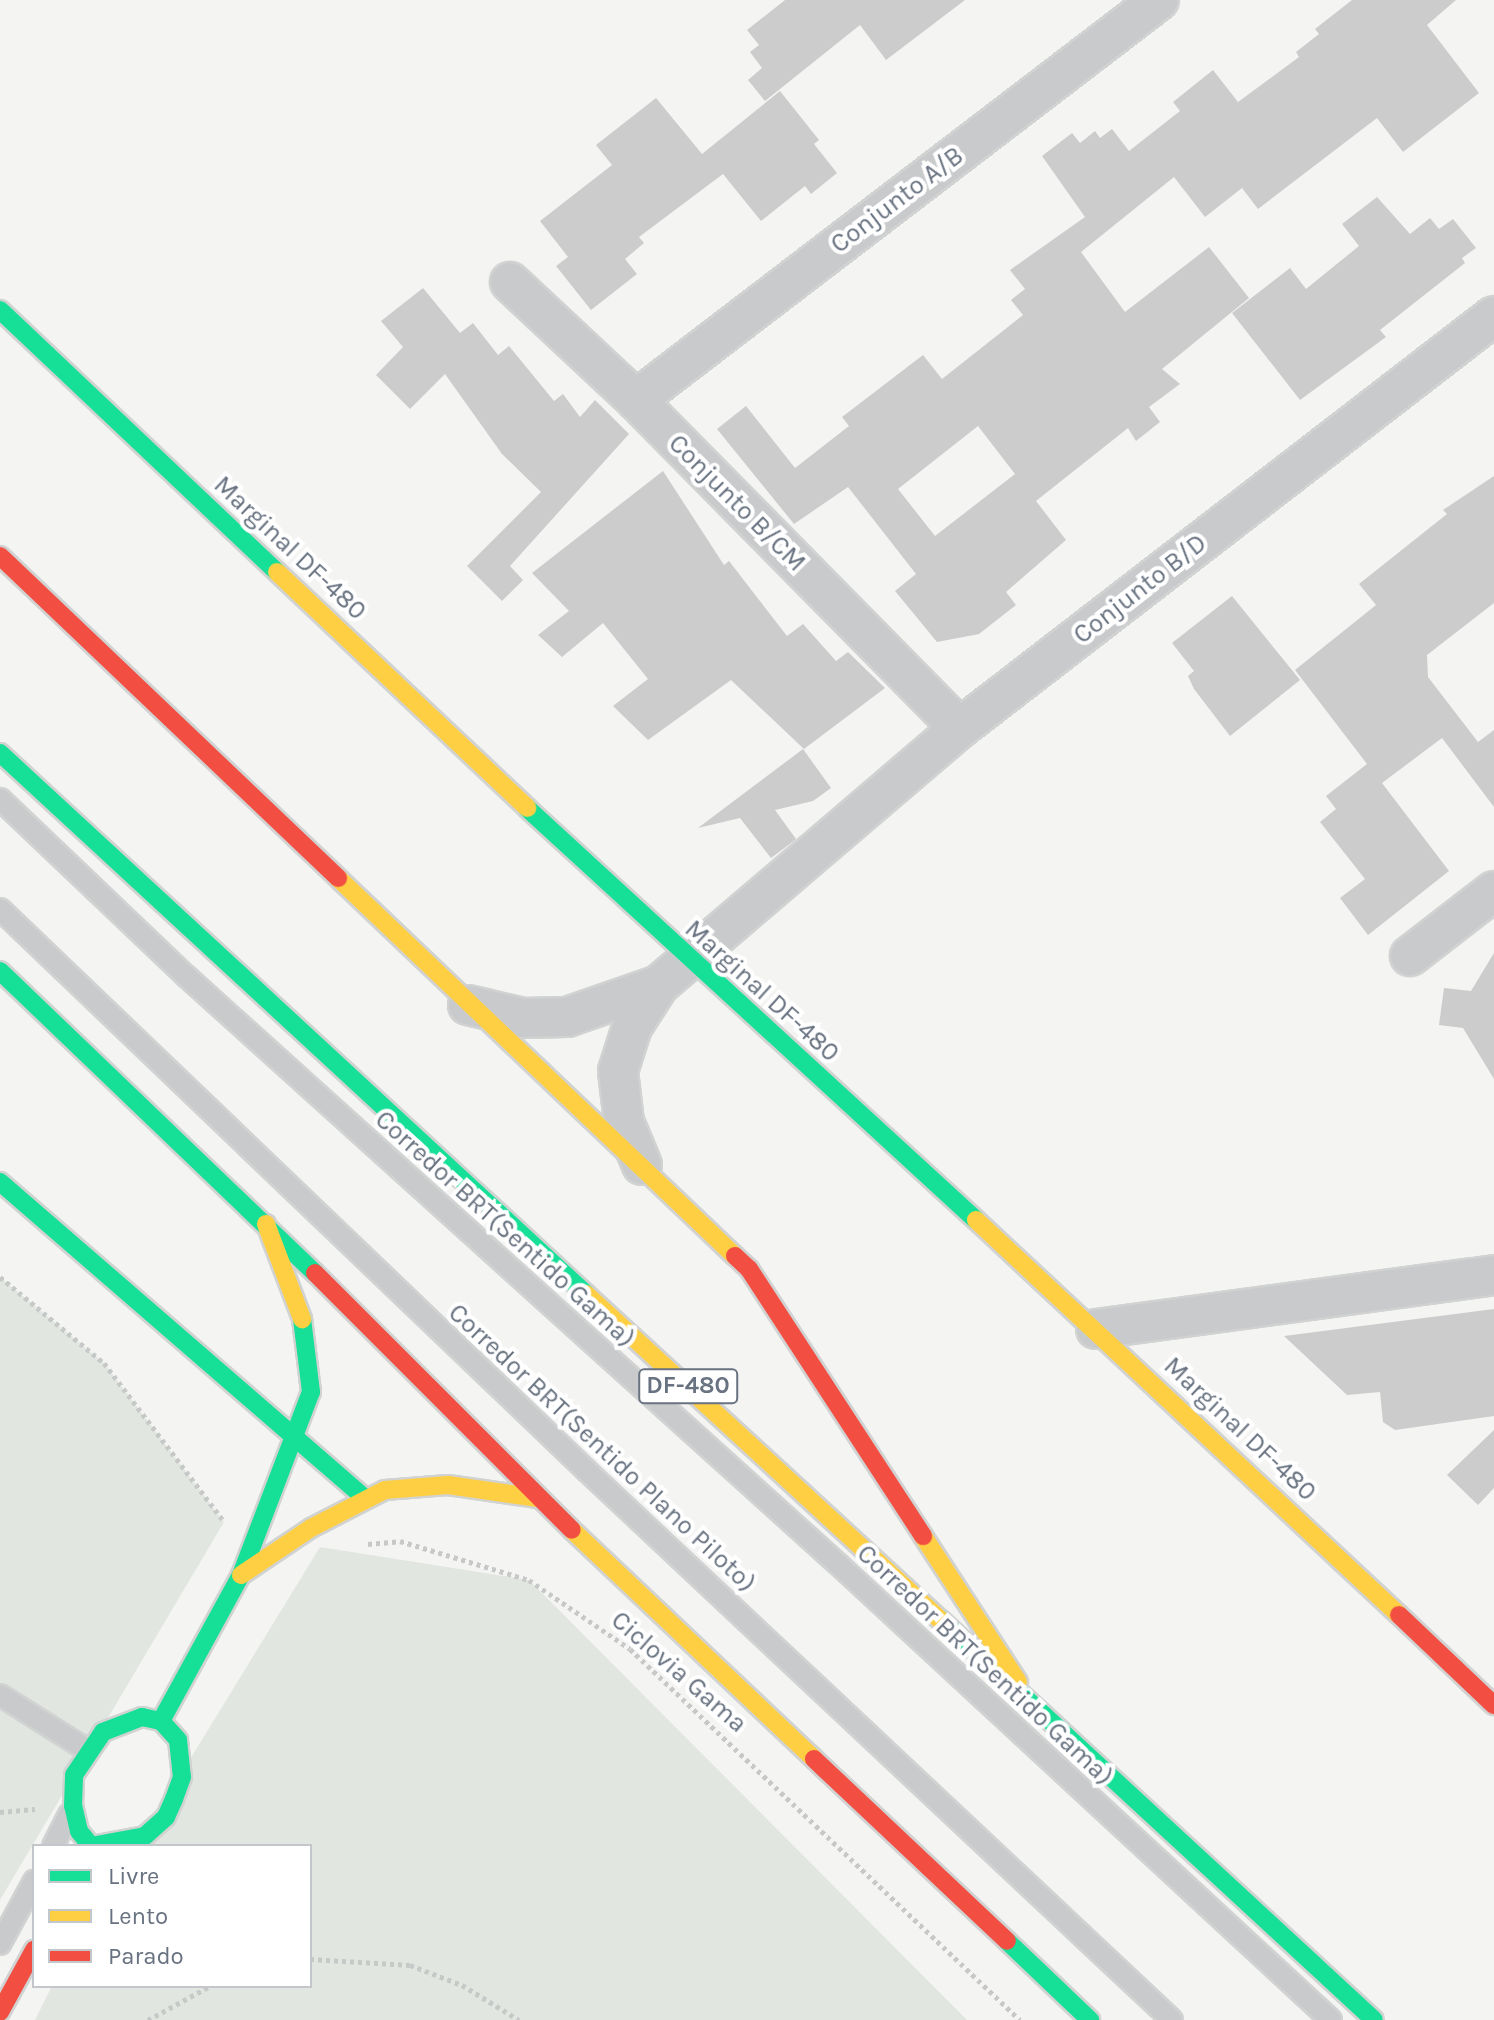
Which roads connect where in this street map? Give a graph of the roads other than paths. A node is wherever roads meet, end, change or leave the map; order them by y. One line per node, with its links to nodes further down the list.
1 (1159, 0): 5 (street, Conjunto A/B)
2 (510, 282): 5 (street, Conjunto B/CM)
3 (0, 310): 13 (street, Marginal DF-480)
4 (1494, 316): 7 (street, Conjunto B/D)
5 (636, 400): 7 (street, Conjunto B/CM)
6 (0, 556): 16 (street)
7 (960, 728): 13 (street, Conjunto B/D)
8 (0, 753): 27 (street, DF-480)
9 (0, 799): 41 (lane, Corredor BRT(Sentido Gama))
10 (1494, 891): 12 (street)
11 (0, 909): 40 (lane, Corredor BRT(Sentido Plano Piloto))
12 (1410, 956)
13 (688, 959): 15 (street, Conjunto B/D); 21 (street, Marginal DF-480)
14 (0, 971): 19 (street)
15 (659, 985): 16 (street); 17 (street)
16 (468, 1005): 17 (street)
17 (642, 1165): 27 (street)
18 (0, 1182): 22 (street)
19 (265, 1222): 22 (street); 24 (street)
20 (1494, 1275): 21 (street)
21 (1096, 1329): 28 (street, Marginal DF-480)
22 (295, 1440): 23 (street); 25 (street)
23 (364, 1497): 24 (street); 25 (street)
24 (538, 1498): 39 (street)
25 (241, 1575): 29 (street)
26 (0, 1695): 30 (lane)
27 (1029, 1697): 42 (street, DF-480)
28 (1494, 1705)
29 (161, 1721): 30 (street); 34 (street)
30 (87, 1750): 31 (street)
31 (73, 1806): 32 (lane); 33 (street)
32 (54, 1844)
33 (89, 1844)
34 (122, 1844)
35 (32, 1885): 36 (lane)
36 (0, 1944)
37 (32, 1954): 38 (street)
38 (0, 2012)
39 (1090, 2020)
40 (1172, 2020)
41 (1331, 2020)
42 (1374, 2020)

